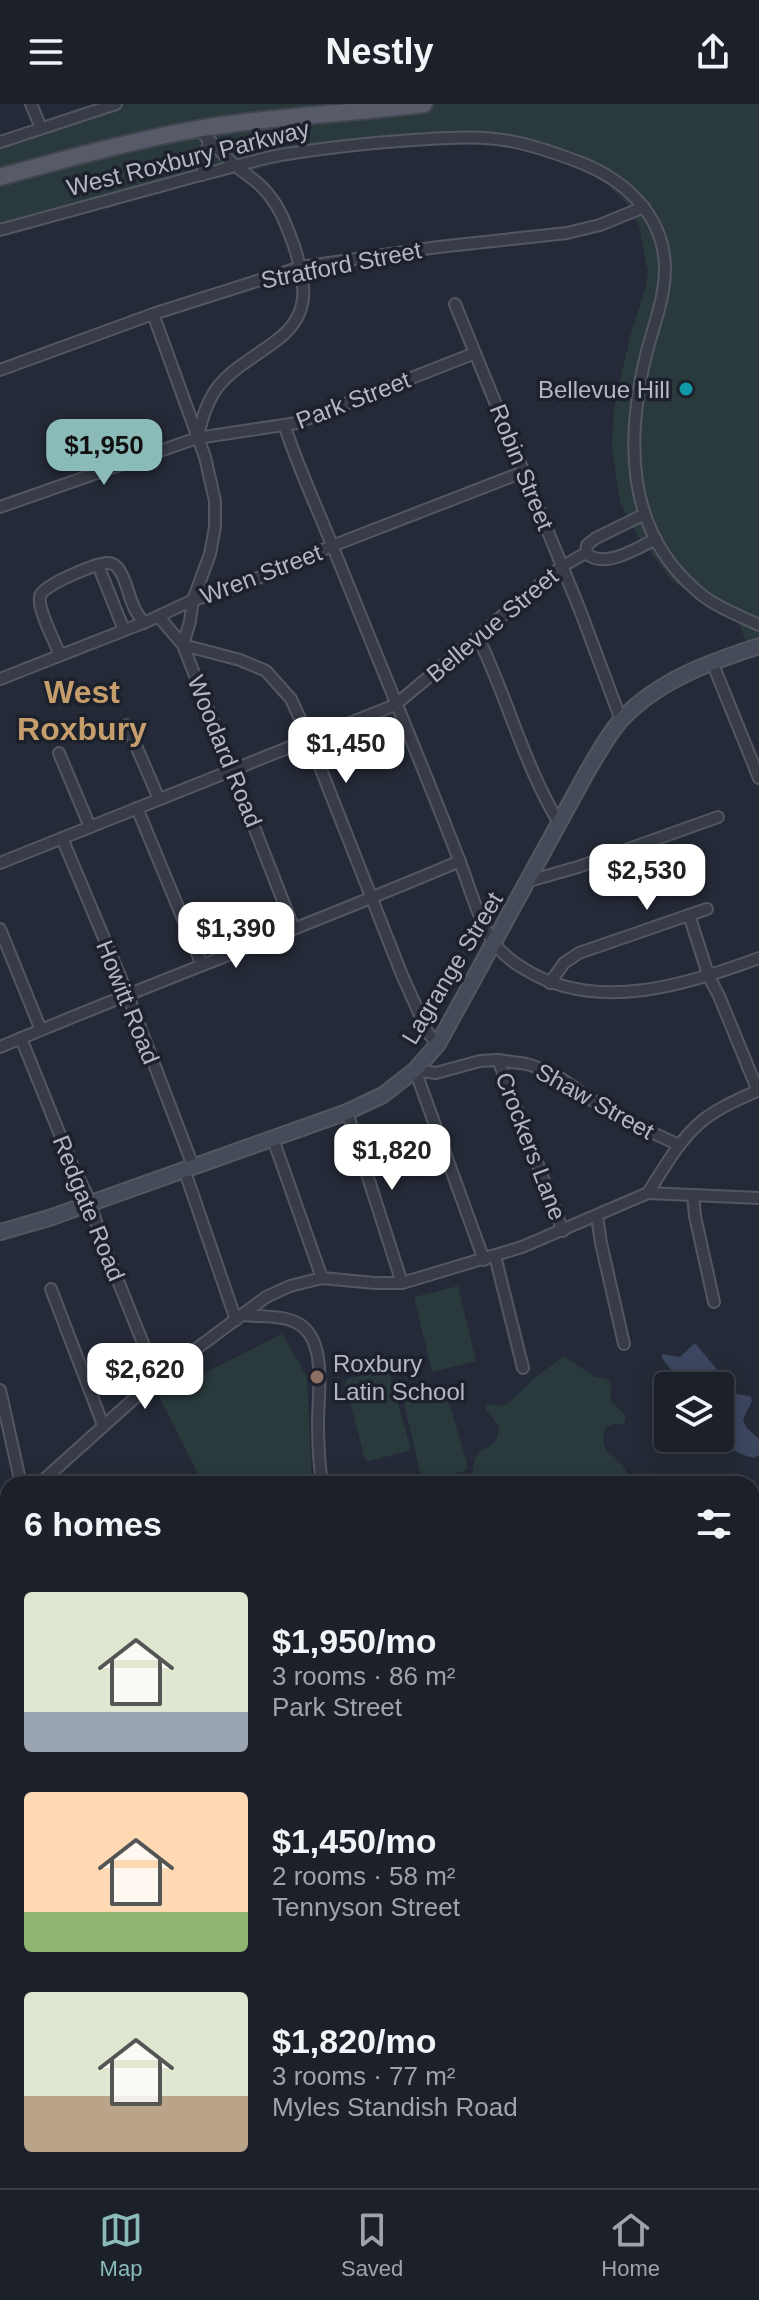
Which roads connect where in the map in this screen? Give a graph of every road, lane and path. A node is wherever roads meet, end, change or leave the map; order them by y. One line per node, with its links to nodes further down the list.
1 (31, 104): 4 (street)
2 (116, 104): 4 (street)
3 (424, 104): 5 (main road, West Roxbury Parkway)
4 (41, 128): 6 (street)
5 (204, 134): 7 (street); 8 (street); 9 (main road, West Roxbury Parkway)
6 (0, 142)
7 (236, 166): 8 (street, West Roxbury Parkway); 10 (street, West Roxbury Parkway); 12 (street)
8 (202, 175): 11 (street, West Roxbury Parkway)
9 (0, 177)
10 (644, 207): 12 (street, Stratford Street); 21 (street)
11 (0, 230)
12 (301, 267): 14 (street, Stratford Street); 18 (street)
13 (455, 304): 15 (street, Robin Street)
14 (153, 314): 16 (street, Stratford Street); 18 (street, Woodard Road)
15 (475, 353): 17 (street, Park Street); 19 (street, Robin Street)
16 (0, 370)
17 (285, 427): 18 (street, Park Street); 23 (street)
18 (197, 438): 20 (street, Park Street); 27 (street, Woodard Road)
19 (523, 472): 23 (street, Wren Street); 26 (street, Robin Street)
20 (0, 507)
21 (643, 515): 22 (street); 24 (street, Bellevue Street)
22 (656, 539): 24 (street); 30 (street)
23 (332, 546): 27 (street, Wren Street); 38 (street)
24 (586, 553): 26 (street, Bellevue Street)
25 (98, 565): 29 (street); 31 (street); 35 (street)
26 (561, 567): 32 (street, Bellevue Street); 39 (street, Robin Street)
27 (193, 600): 28 (street, Wren Street); 33 (street, Woodard Road)
28 (159, 617): 29 (street, Wren Street); 33 (street)
29 (144, 623): 31 (street, Wren Street)
30 (759, 625)
31 (124, 630): 35 (street, Wren Street)
32 (478, 637): 38 (street, Bellevue Street); 48 (street)
33 (183, 645): 41 (street); 43 (street, Woodard Road)
34 (759, 646): 36 (main road, Lagrange Street)
35 (60, 655): 37 (street, Wren Street)
36 (712, 662): 39 (main road, Lagrange Street); 44 (street)
37 (0, 677)
38 (395, 705): 41 (street, Bellevue Street); 51 (street)
39 (621, 720): 48 (main road, Lagrange Street)
40 (127, 725): 45 (street)
41 (310, 740): 43 (street, Bellevue Street); 54 (street)
42 (59, 753): 49 (street)
43 (232, 771): 45 (street, Bellevue Street); 58 (street, Woodard Road)
44 (759, 778)
45 (159, 799): 46 (street, Bellevue Street)
46 (137, 808): 49 (street, Bellevue Street); 61 (street)
47 (718, 817): 53 (street)
48 (559, 823): 53 (main road, Lagrange Street)
49 (90, 827): 50 (street, Bellevue Street)
50 (62, 838): 52 (street, Bellevue Street); 64 (street, Howitt Road)
51 (460, 861): 54 (street); 59 (street)
52 (0, 863)
53 (529, 881): 59 (main road, Lagrange Street)
54 (373, 898): 58 (street); 67 (street)
55 (707, 909): 56 (street)
56 (689, 915): 62 (street); 63 (street)
57 (0, 929): 65 (street)
58 (294, 929): 61 (street)
59 (494, 942): 63 (street); 67 (main road, Lagrange Street)
60 (759, 958): 62 (street)
61 (202, 965): 64 (street)
62 (709, 977): 63 (street); 71 (street)
63 (550, 983)
64 (127, 993): 65 (street); 75 (street, Howitt Road)
65 (41, 1030): 66 (street)
66 (21, 1038): 68 (street); 79 (street, Redgate Road)
67 (438, 1044): 70 (main road, Lagrange Street)
68 (0, 1047)
69 (498, 1060): 70 (street, Shaw Street); 74 (street, Shaw Street); 81 (street, Crockers Lane)
70 (415, 1070): 72 (main road, Lagrange Street); 83 (street)
71 (758, 1090): 74 (street)
72 (347, 1112): 73 (main road, Lagrange Street); 85 (street)
73 (273, 1139): 75 (main road, Lagrange Street); 84 (street)
74 (679, 1145): 76 (street)
75 (189, 1168): 79 (main road, Lagrange Street); 88 (street, Howitt Road)
76 (648, 1193): 77 (street); 80 (street)
77 (693, 1195): 78 (street); 87 (street)
78 (759, 1198)
79 (89, 1203): 82 (main road, Lagrange Street); 91 (street, Redgate Road)
80 (597, 1216): 81 (street); 89 (street)
81 (563, 1231): 83 (street)
82 (0, 1232)
83 (490, 1258): 85 (street); 90 (street)
84 (322, 1278): 85 (street); 88 (street)
85 (402, 1283)
86 (51, 1289): 93 (street)
87 (714, 1302)
88 (240, 1318): 91 (street); 96 (street)
89 (624, 1344)
90 (523, 1368)
91 (157, 1378): 93 (street)
92 (0, 1390): 94 (street)
93 (103, 1425): 95 (street)
94 (19, 1476)
95 (48, 1476)
96 (321, 1476)

